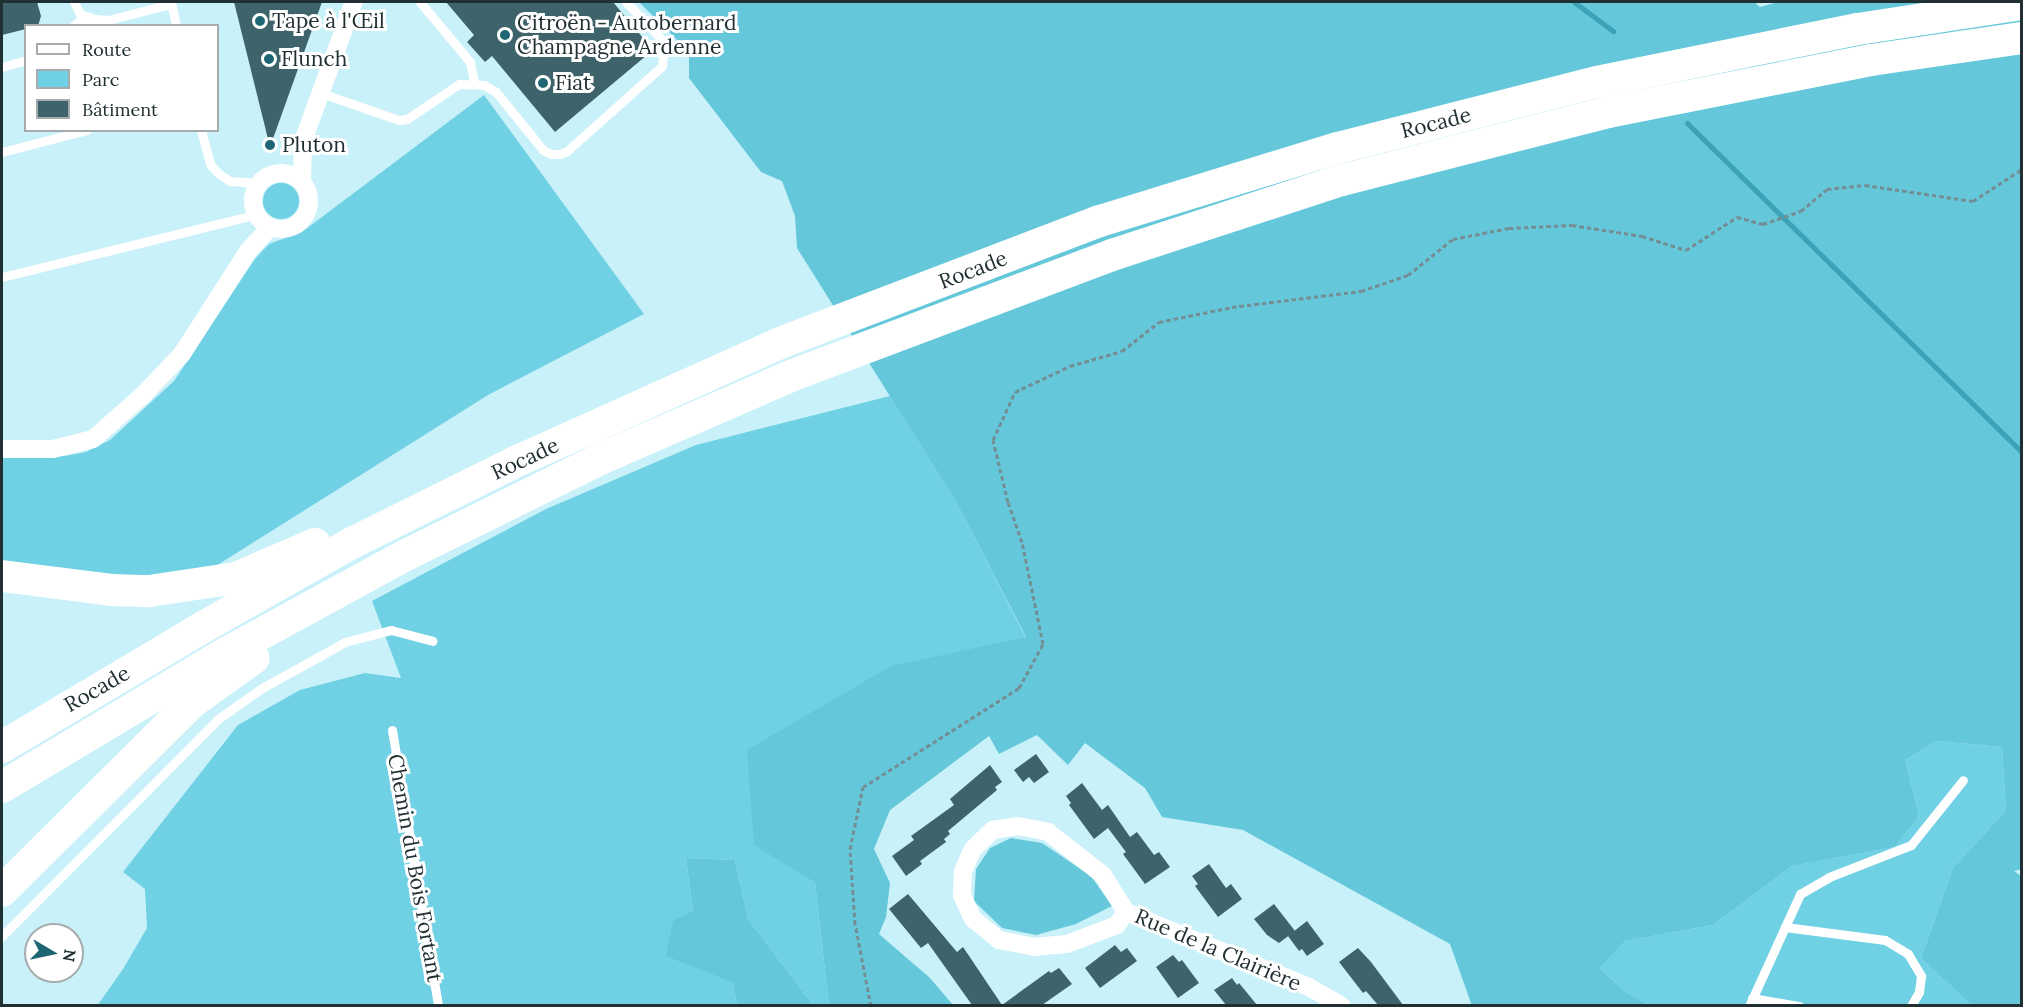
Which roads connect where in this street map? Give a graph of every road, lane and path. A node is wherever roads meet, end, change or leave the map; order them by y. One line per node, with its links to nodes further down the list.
1 (74, 2): 7 (lane)
2 (354, 2): 14 (street)
3 (420, 2): 13 (lane)
4 (626, 2): 13 (lane)
5 (171, 3): 7 (lane); 9 (lane)
6 (2022, 4): 27 (highway, Rocade)
7 (94, 19): 8 (lane)
8 (76, 24)
9 (176, 24)
10 (2022, 38): 28 (highway)
11 (24, 61): 12 (lane)
12 (2, 67)
13 (474, 83): 14 (lane)
14 (321, 93): 17 (street)
15 (79, 132): 18 (lane)
16 (202, 132): 22 (lane)
17 (303, 141): 20 (street); 21 (street)
18 (2, 152)
19 (2022, 169): 41 (path)
20 (280, 172): 21 (street); 22 (street)
21 (303, 182): 24 (street)
22 (259, 183): 23 (street)
23 (255, 214): 24 (street); 25 (lane)
24 (270, 227): 26 (street)
25 (2, 277)
26 (7, 447)
27 (513, 463): 29 (highway); 32 (highway, Rocade)
28 (406, 555): 34 (highway); 35 (highway)
29 (2, 576)
30 (433, 641): 38 (lane)
31 (392, 730): 40 (lane, Chemin du Bois Fortant)
32 (2, 747)
33 (1963, 780): 37 (lane)
34 (2, 787)
35 (2, 891)
36 (1126, 912): 36 (street, Rue de la Clairière); 42 (street, Rue de la Clairière)
37 (1785, 927): 39 (lane); 44 (lane)
38 (2, 936)
39 (1750, 1002): 43 (lane)
40 (438, 1005)
41 (871, 1005)
42 (1342, 1005)
43 (1799, 1005)
44 (1911, 1005)

